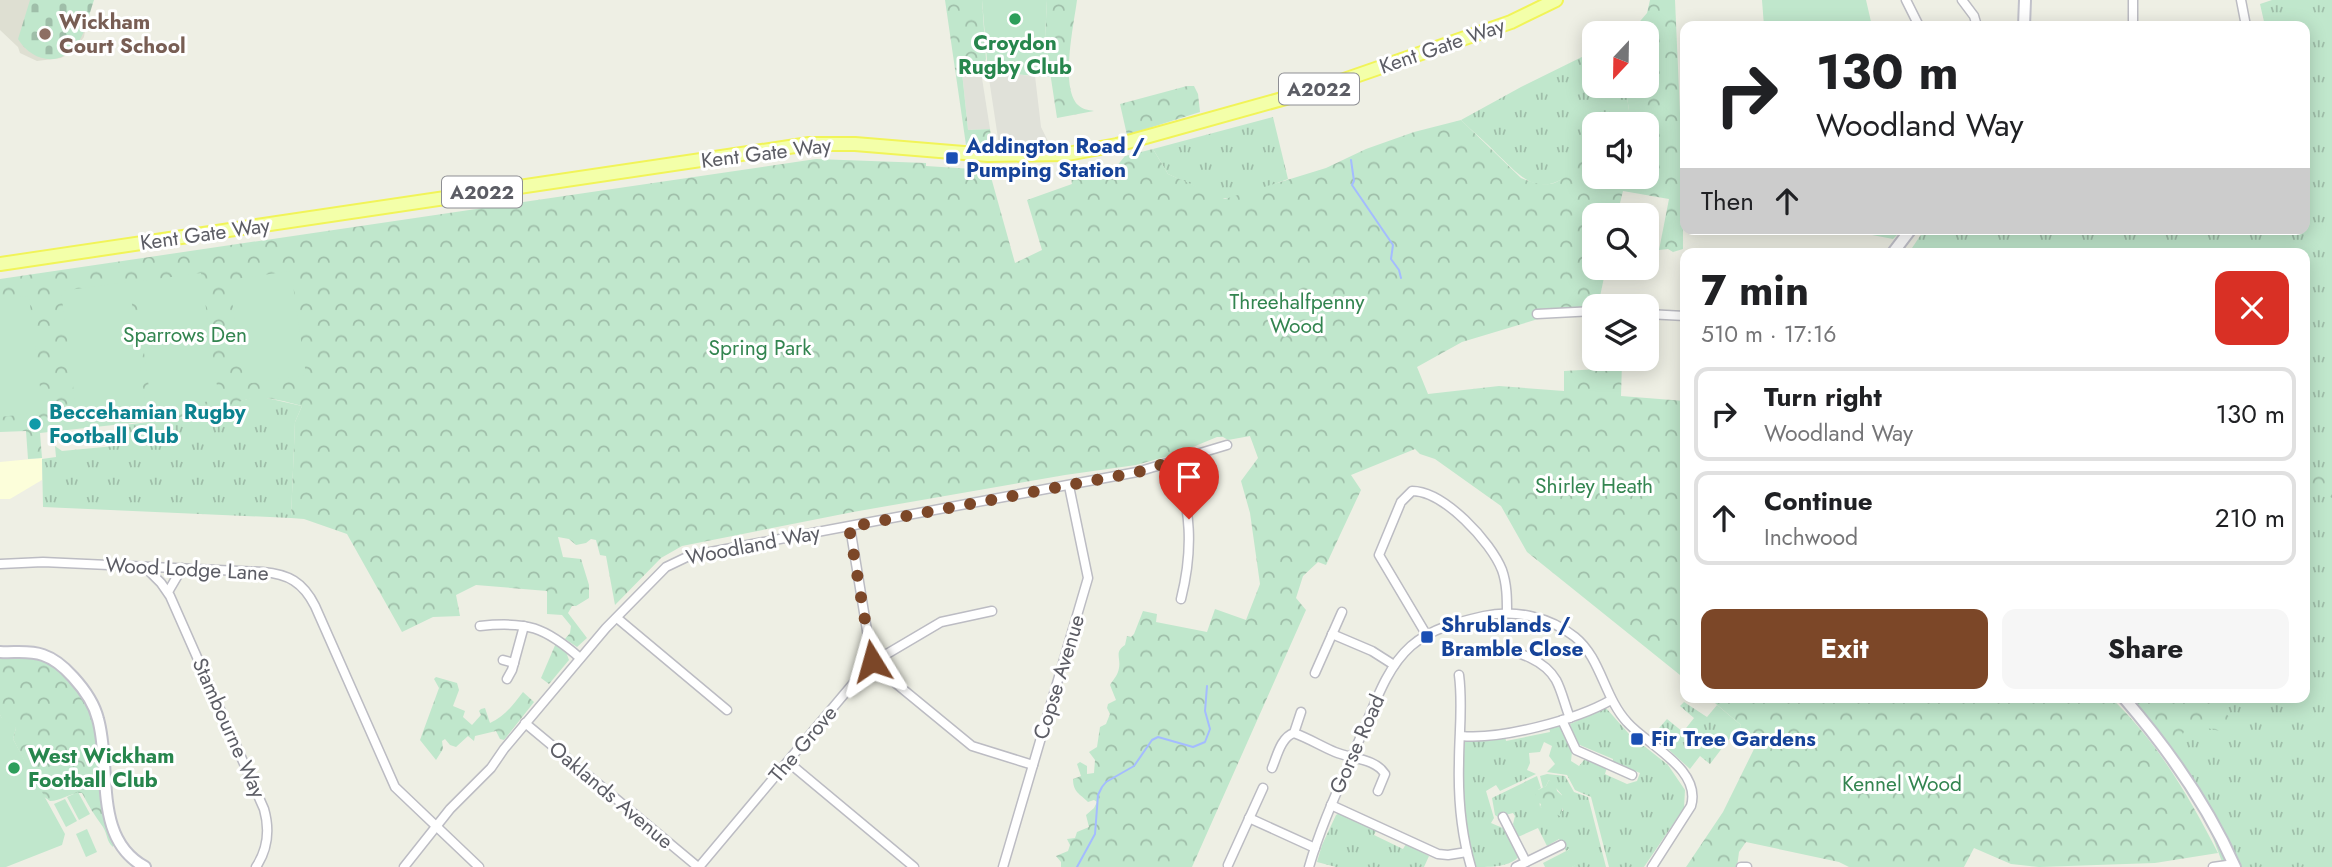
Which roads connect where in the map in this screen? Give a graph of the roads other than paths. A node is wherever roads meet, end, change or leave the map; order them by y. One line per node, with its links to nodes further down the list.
1 (1556, 0): 12 (main road, Kent Gate Way / A2022)
2 (1906, 0): 7 (street)
3 (1962, 0): 8 (street)
4 (2025, 0): 9 (street)
5 (2133, 0): 10 (street)
6 (2241, 0): 11 (street)
7 (1916, 21)
8 (1976, 21)
9 (2024, 21)
10 (2133, 21)
11 (2245, 21)
12 (0, 264)
13 (1582, 312): 14 (street)
14 (1537, 314)
15 (1659, 315): 16 (street)
16 (1680, 316)
17 (1227, 445): 18 (street, Woodland Way)
18 (1176, 460): 19 (street, Woodland Way); 25 (street)
19 (1069, 486): 20 (street, Woodland Way); 54 (street, Copse Avenue)
20 (849, 527): 29 (street, Woodland Way); 38 (street)
21 (0, 565): 22 (street, Wood Lodge Lane)
22 (145, 567): 23 (street, Wood Lodge Lane); 24 (street, Stambourne Way)
23 (182, 568): 24 (street); 62 (street, Wood Lodge Lane)
24 (168, 592): 70 (street, Stambourne Way)
25 (1185, 594)
26 (992, 611): 38 (street)
27 (1342, 612): 32 (street)
28 (1507, 613): 33 (street); 33 (street); 44 (street)
29 (617, 618): 36 (street, Woodland Way); 46 (street)
30 (480, 626): 31 (street)
31 (524, 626): 36 (street); 39 (street)
32 (1332, 634): 40 (street); 41 (street)
33 (1426, 635): 40 (street, Gorse Road)
34 (1497, 650): 48 (street)
35 (0, 652): 69 (street)
36 (580, 658): 49 (street, Woodland Way)
37 (503, 660): 39 (street)
38 (872, 661): 53 (street, The Grove); 54 (street)
39 (514, 663): 43 (street)
40 (1394, 665): 52 (street, Gorse Road)
41 (1315, 673)
42 (1459, 675): 51 (street)
43 (507, 678)
44 (1611, 700): 48 (street); 79 (street)
45 (2128, 703): 68 (street)
46 (727, 710)
47 (1301, 712): 50 (street)
48 (1566, 719): 51 (street); 56 (street)
49 (525, 723): 62 (street, Woodland Way); 73 (street, Oaklands Avenue)
50 (1294, 733): 52 (street); 55 (street)
51 (1461, 736): 65 (street)
52 (1352, 757): 58 (street); 59 (street, Gorse Road)
53 (788, 762): 73 (street, The Grove); 74 (street)
54 (1033, 765): 75 (street, Copse Avenue)
55 (1272, 768)
56 (1632, 775)
57 (1263, 788): 61 (street)
58 (1378, 791)
59 (1331, 805): 64 (street, Gorse Road); 65 (street)
60 (1503, 817): 66 (street)
61 (1249, 818): 64 (street); 67 (street)
62 (435, 827): 71 (street, Woodland Way); 72 (street, Wood Lodge Lane)
63 (1561, 845): 66 (street)
64 (1315, 848): 76 (street, Gorse Road)
65 (1466, 852): 77 (street)
66 (1526, 862): 78 (street)
67 (1228, 865)
68 (2235, 866): 82 (street)
69 (145, 867)
70 (256, 867)
71 (404, 867)
72 (479, 867)
73 (698, 867)
74 (914, 867)
75 (1003, 867)
76 (1309, 867)
77 (1471, 867)
78 (1516, 867)
79 (1652, 867)
80 (1741, 867): 81 (street)
81 (1747, 867)
82 (2213, 867)

